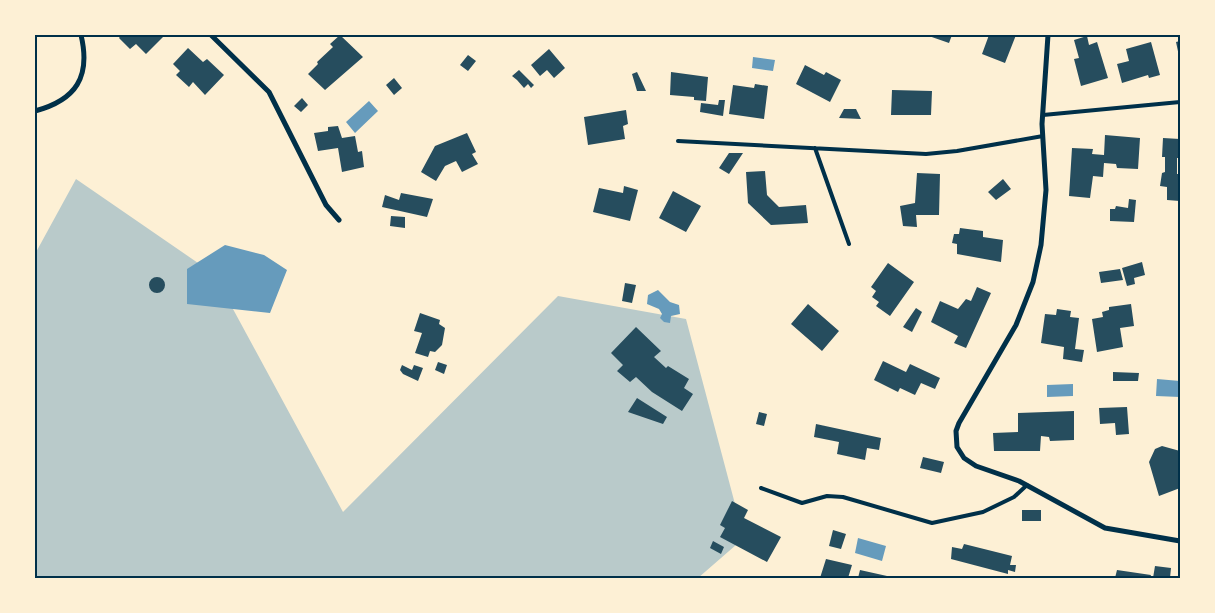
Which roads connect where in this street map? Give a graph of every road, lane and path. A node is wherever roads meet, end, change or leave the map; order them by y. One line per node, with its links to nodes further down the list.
1 (81, 35): 5 (street)
2 (212, 35): 10 (street)
3 (1048, 35): 6 (street)
4 (1180, 102): 6 (lane)
5 (35, 111)
6 (1043, 115): 7 (street)
7 (1043, 136): 9 (lane); 12 (street)
8 (678, 141): 9 (lane)
9 (814, 148): 11 (lane)
10 (339, 220)
11 (849, 244)
12 (1027, 485): 13 (lane); 14 (street)
13 (761, 488)
14 (1180, 540)

